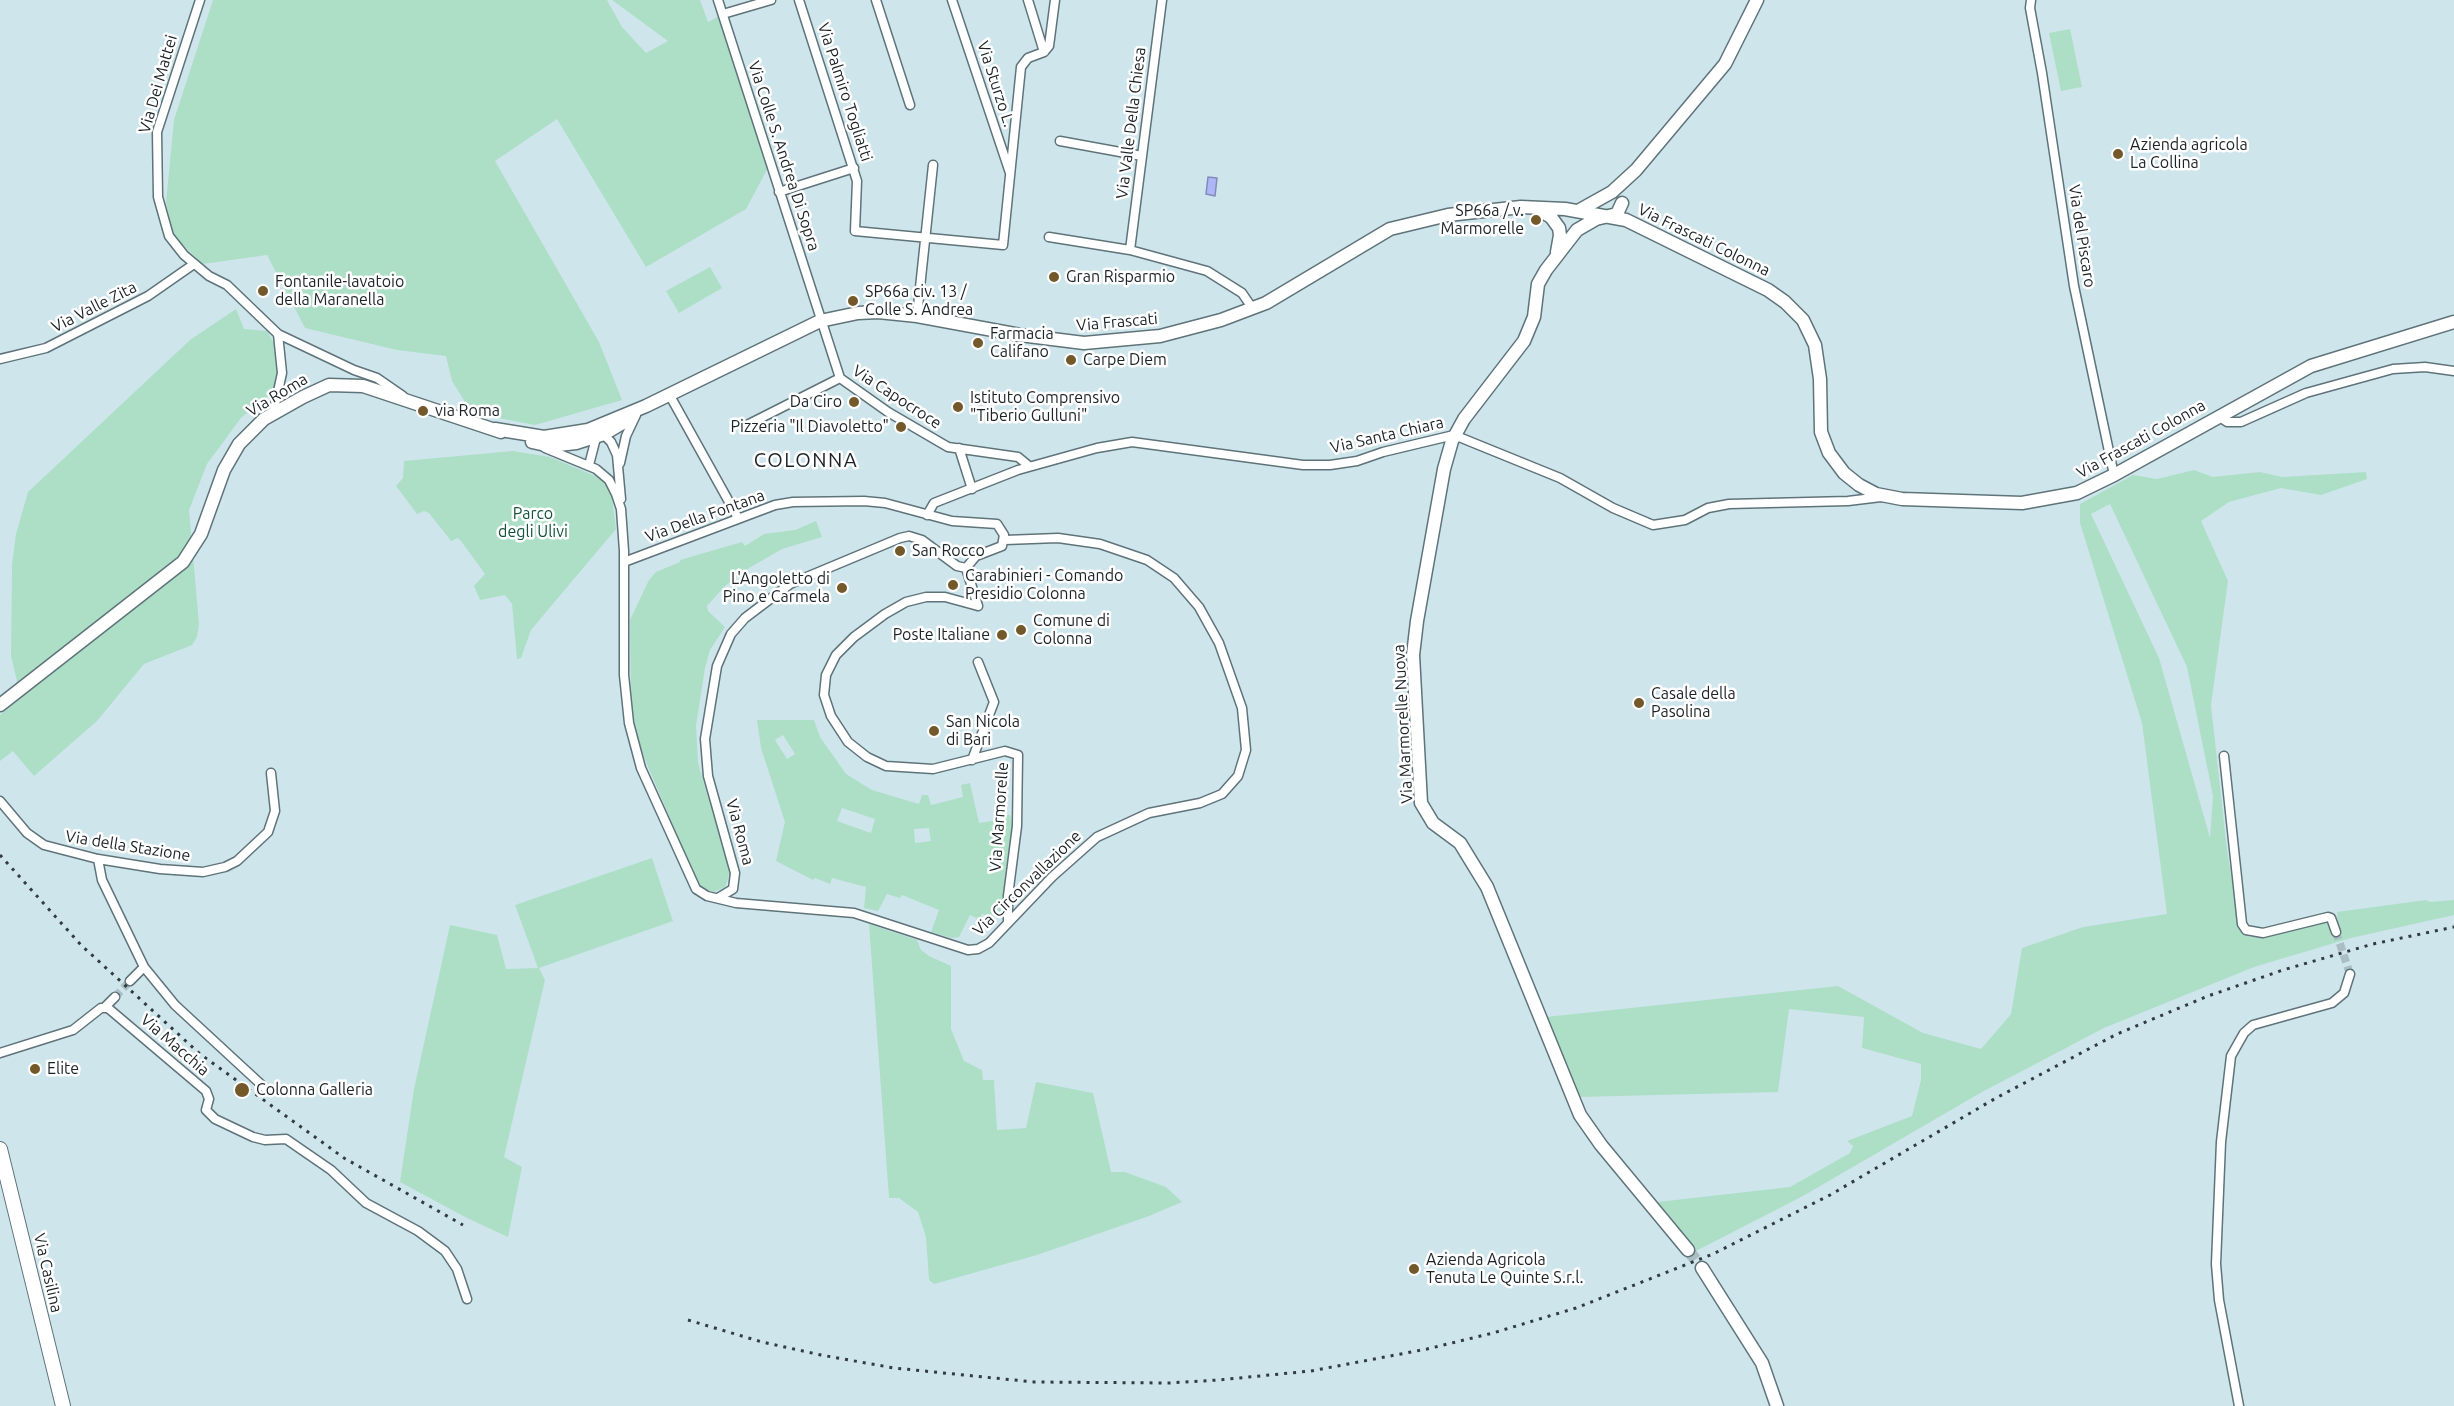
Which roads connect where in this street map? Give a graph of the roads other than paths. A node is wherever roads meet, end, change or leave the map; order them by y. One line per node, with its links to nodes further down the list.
1 (200, 0): 33 (street, Via Dei Mattei)
2 (718, 0): 12 (street, Via Colle S. Andrea Di Sopra)
3 (771, 0): 12 (street)
4 (799, 0): 18 (street, Via Palmiro Togliatti)
5 (876, 0): 14 (street)
6 (952, 0): 20 (street, Via Sturzo L.)
7 (1028, 0): 13 (street)
8 (1054, 0): 13 (street)
9 (1162, 0): 16 (street, Via Valle Della Chiesa)
10 (1757, 0): 19 (street)
11 (2031, 0): 56 (street, Via del Piscaro)
12 (723, 14): 21 (street, Via Colle S. Andrea Di Sopra)
13 (1044, 52): 20 (street)
14 (910, 105)
15 (1060, 141): 16 (street)
16 (1142, 156): 31 (street, Via Valle Della Chiesa)
17 (933, 165): 30 (street)
18 (854, 168): 21 (street); 30 (street, Via Palmiro Togliatti)
19 (1636, 170): 22 (street); 23 (street)
20 (1011, 177): 30 (street)
21 (779, 192): 36 (street, Via Colle S. Andrea Di Sopra)
22 (1606, 196): 26 (street); 27 (street)
23 (1622, 203): 27 (street, Via Marmorelle Nuova); 28 (street)
24 (1521, 207): 25 (street, Via Frascati); 32 (street, Via Marmorelle Nuova); 34 (street, Via Frascati)
25 (1551, 208): 26 (street, Via Frascati Colonna)
26 (1578, 211): 27 (street, Via Frascati Colonna)
27 (1608, 216): 28 (street, Via Frascati Colonna); 32 (street, Via Marmorelle Nuova)
28 (1645, 228): 58 (street, Via Frascati Colonna)
29 (1049, 237): 31 (street)
30 (926, 238): 35 (street)
31 (1130, 250): 34 (street)
32 (1555, 258): 50 (street, Via Marmorelle Nuova)
33 (194, 264): 38 (street, Via Dei Mattei); 39 (street, Via Valle Zita)
34 (1253, 309): 35 (street, Via Frascati)
35 (917, 316): 36 (street, Via Frascati)
36 (820, 321): 41 (street, Via Capocroce); 42 (street, Via Frascati)
37 (2454, 322): 46 (street, Via Frascati Colonna)
38 (278, 334): 43 (street, Via Dei Mattei); 45 (street)
39 (0, 359)
40 (2454, 371): 46 (street)
41 (840, 378): 47 (street); 52 (street, Via Capocroce)
42 (669, 394): 44 (street, Via Frascati); 61 (street)
43 (406, 398): 45 (street, Via Roma); 48 (street, Via Roma)
44 (641, 410): 49 (street, Via Frascati); 54 (street)
45 (273, 414): 66 (street, Via Roma)
46 (2218, 416): 56 (street, Via Frascati Colonna)
47 (749, 424)
48 (495, 429): 49 (street); 51 (street, Via Roma)
49 (599, 433): 51 (street, Via Roma); 53 (street); 54 (street)
50 (1454, 435): 55 (street, Via Santa Chiara); 58 (street, Via Santa Chiara); 83 (street, Via Marmorelle Nuova)
51 (530, 442): 53 (street)
52 (959, 448): 55 (street, Via Capocroce); 57 (street)
53 (589, 465): 59 (street)
54 (620, 466): 59 (street)
55 (1029, 466): 57 (street, Via Santa Chiara)
56 (2114, 475): 58 (street, Via Frascati Colonna)
57 (972, 489): 60 (street, Via Santa Chiara)
58 (1884, 496)
59 (621, 509): 63 (street)
60 (927, 514): 61 (street, Via Della Fontana); 62 (street, Via Della Fontana)
61 (738, 518): 63 (street, Via Della Fontana)
62 (1004, 538): 64 (street, Via Circonvallazione); 73 (street, Via Circonvallazione)
63 (624, 562): 72 (street)
64 (966, 568): 68 (street); 72 (street, Via Roma)
65 (978, 662): 68 (street)
66 (0, 705)
67 (2224, 756): 74 (street)
68 (972, 760): 73 (street, Via Marmorelle)
69 (271, 773): 71 (street, Via della Stazione)
70 (0, 801): 71 (street, Via della Stazione)
71 (98, 859): 75 (street)
72 (718, 898): 73 (street, Via Circonvallazione)
73 (1008, 921)
74 (2336, 932)
75 (144, 967): 77 (street); 81 (street)
76 (2350, 974): 88 (street)
77 (130, 981)
78 (115, 997): 79 (street)
79 (105, 1007): 80 (street); 85 (street, Via Macchia)
80 (0, 1053)
81 (266, 1089)
82 (0, 1149): 86 (main road, Via Casilina)
83 (1688, 1250)
84 (1702, 1268): 87 (street)
85 (467, 1299)
86 (63, 1406)
87 (1777, 1406)
88 (2239, 1406)

